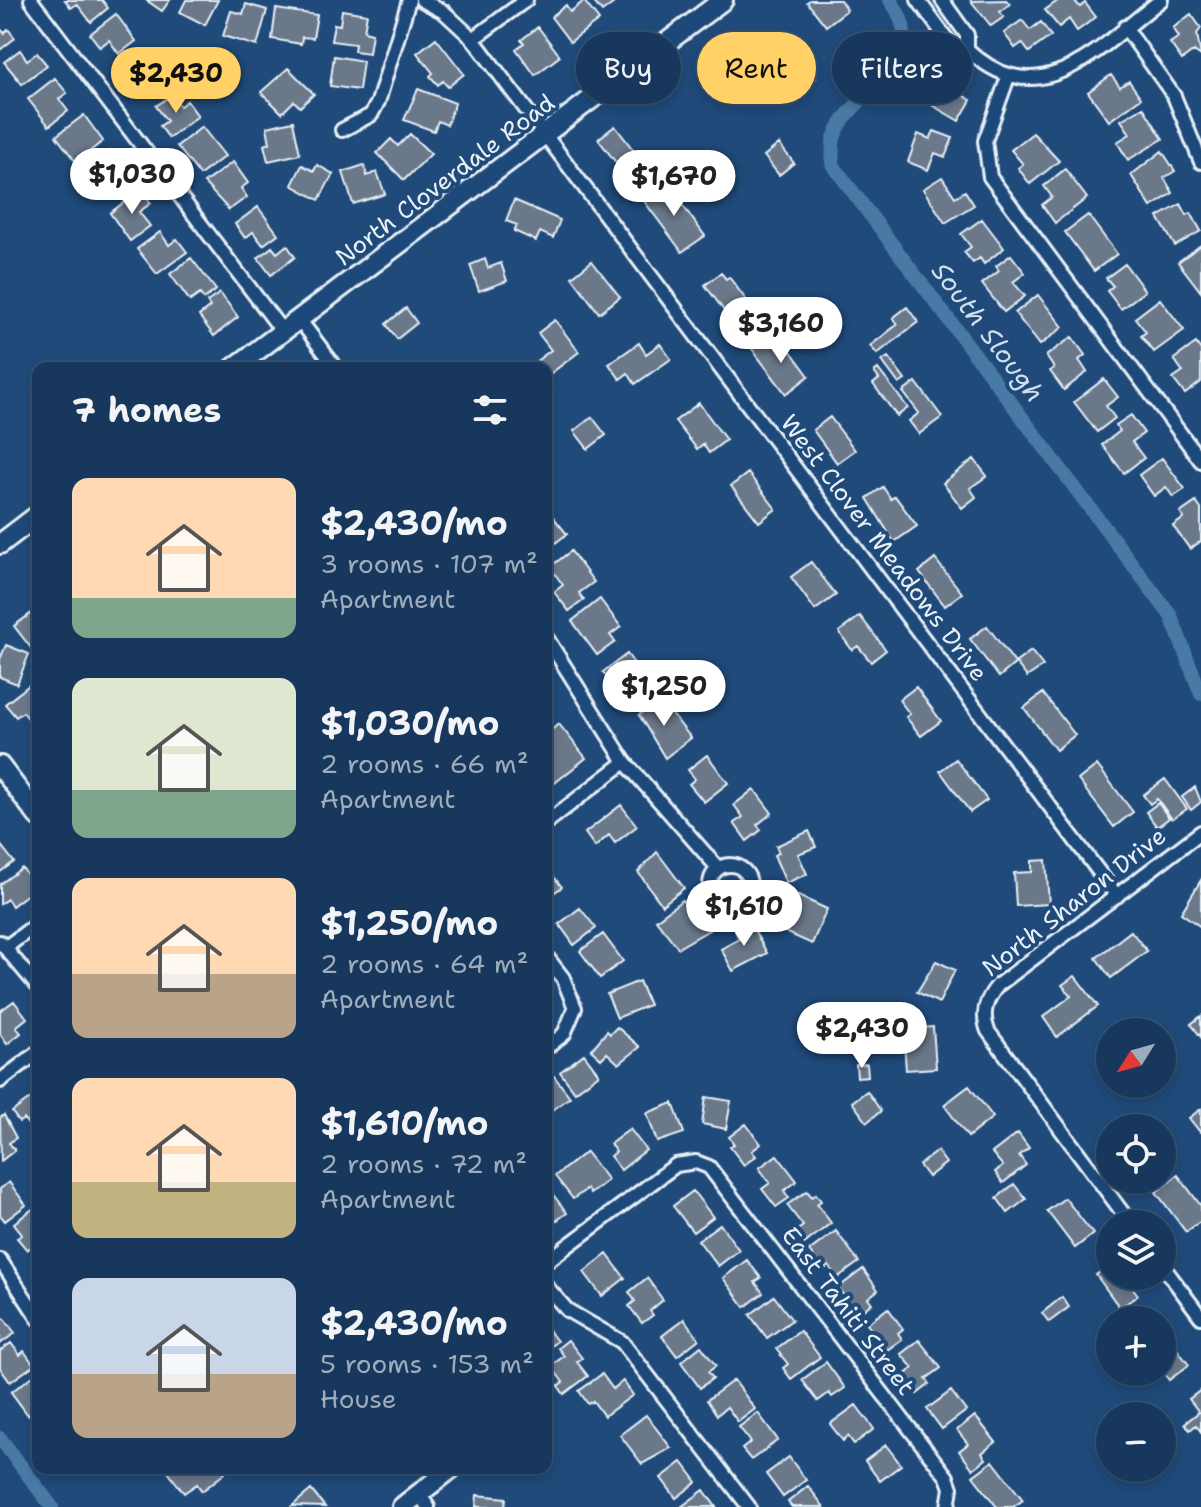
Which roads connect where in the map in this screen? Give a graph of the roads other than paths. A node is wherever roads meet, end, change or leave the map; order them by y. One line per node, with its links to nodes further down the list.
1 (31, 0): 19 (street)
2 (409, 0): 15 (street)
3 (422, 0): 12 (street, West Clover Meadows Drive)
4 (526, 0): 12 (street)
5 (723, 0): 16 (main road, North Cloverdale Road)
6 (918, 0): 10 (street)
7 (942, 0): 11 (street)
8 (1161, 0): 9 (street)
9 (1125, 27): 14 (street); 17 (street)
10 (942, 32)
11 (965, 32)
12 (473, 39): 16 (street, West Clover Meadows Drive)
13 (972, 54): 14 (street)
14 (1008, 77): 22 (street)
15 (342, 130)
16 (545, 134): 18 (main road, North Cloverdale Road); 32 (street, West Clover Meadows Drive)
17 (1201, 162)
18 (299, 319): 19 (main road, North Cloverdale Road); 21 (street)
19 (283, 332): 20 (main road, North Cloverdale Road)
20 (242, 362)
21 (331, 362)
22 (1201, 461)
23 (32, 520): 24 (main road)
24 (0, 544)
25 (552, 646): 26 (street)
26 (625, 762): 29 (street); 31 (street)
27 (0, 766): 28 (main road)
28 (32, 808)
29 (552, 818)
30 (1201, 832): 32 (street, North Sharon Drive)
31 (718, 868)
32 (1117, 896): 40 (street, North Sharon Drive)
33 (32, 927): 34 (street)
34 (3, 945): 36 (street)
35 (552, 964): 37 (street)
36 (32, 980)
37 (552, 1043)
38 (32, 1057): 39 (street)
39 (0, 1081)
40 (1121, 1210)
41 (552, 1258): 49 (street, East Tahiti Street)
42 (0, 1260): 45 (street)
43 (1176, 1284): 46 (street)
44 (552, 1293): 51 (street)
45 (32, 1309)
46 (1201, 1317)
47 (447, 1474): 48 (main road)
48 (424, 1500): 50 (main road)
49 (950, 1502)
50 (402, 1507)
51 (749, 1507)

